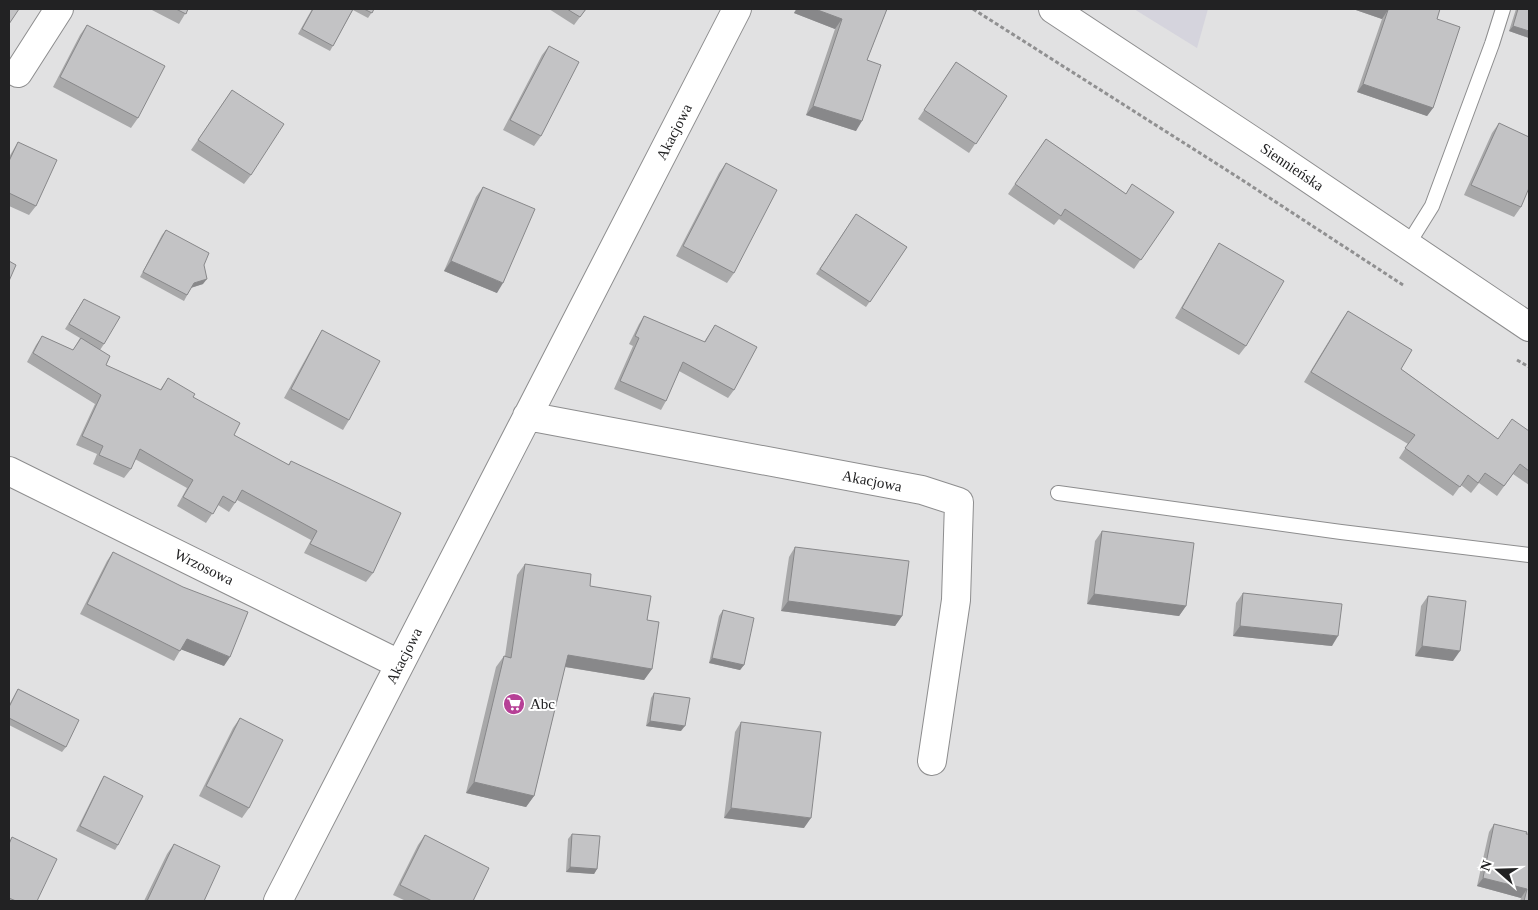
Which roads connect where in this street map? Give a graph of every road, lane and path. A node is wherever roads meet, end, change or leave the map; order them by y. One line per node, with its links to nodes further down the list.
1 (59, 9): 6 (street)
2 (737, 9): 12 (street, Akacjowa)
3 (972, 9): 8 (path)
4 (1053, 9): 7 (street, Siennieńska)
5 (1503, 9): 7 (lane)
6 (18, 73)
7 (1407, 246): 9 (street, Siennieńska)
8 (1407, 288)
9 (1529, 327)
10 (1513, 357): 11 (path)
11 (1529, 368)
12 (527, 416): 16 (street, Akacjowa); 17 (street, Akacjowa)
13 (9, 471): 16 (street, Wrzosowa)
14 (1058, 493): 15 (lane)
15 (1529, 555)
16 (400, 664): 18 (street, Akacjowa)
17 (932, 761)
18 (284, 900)

